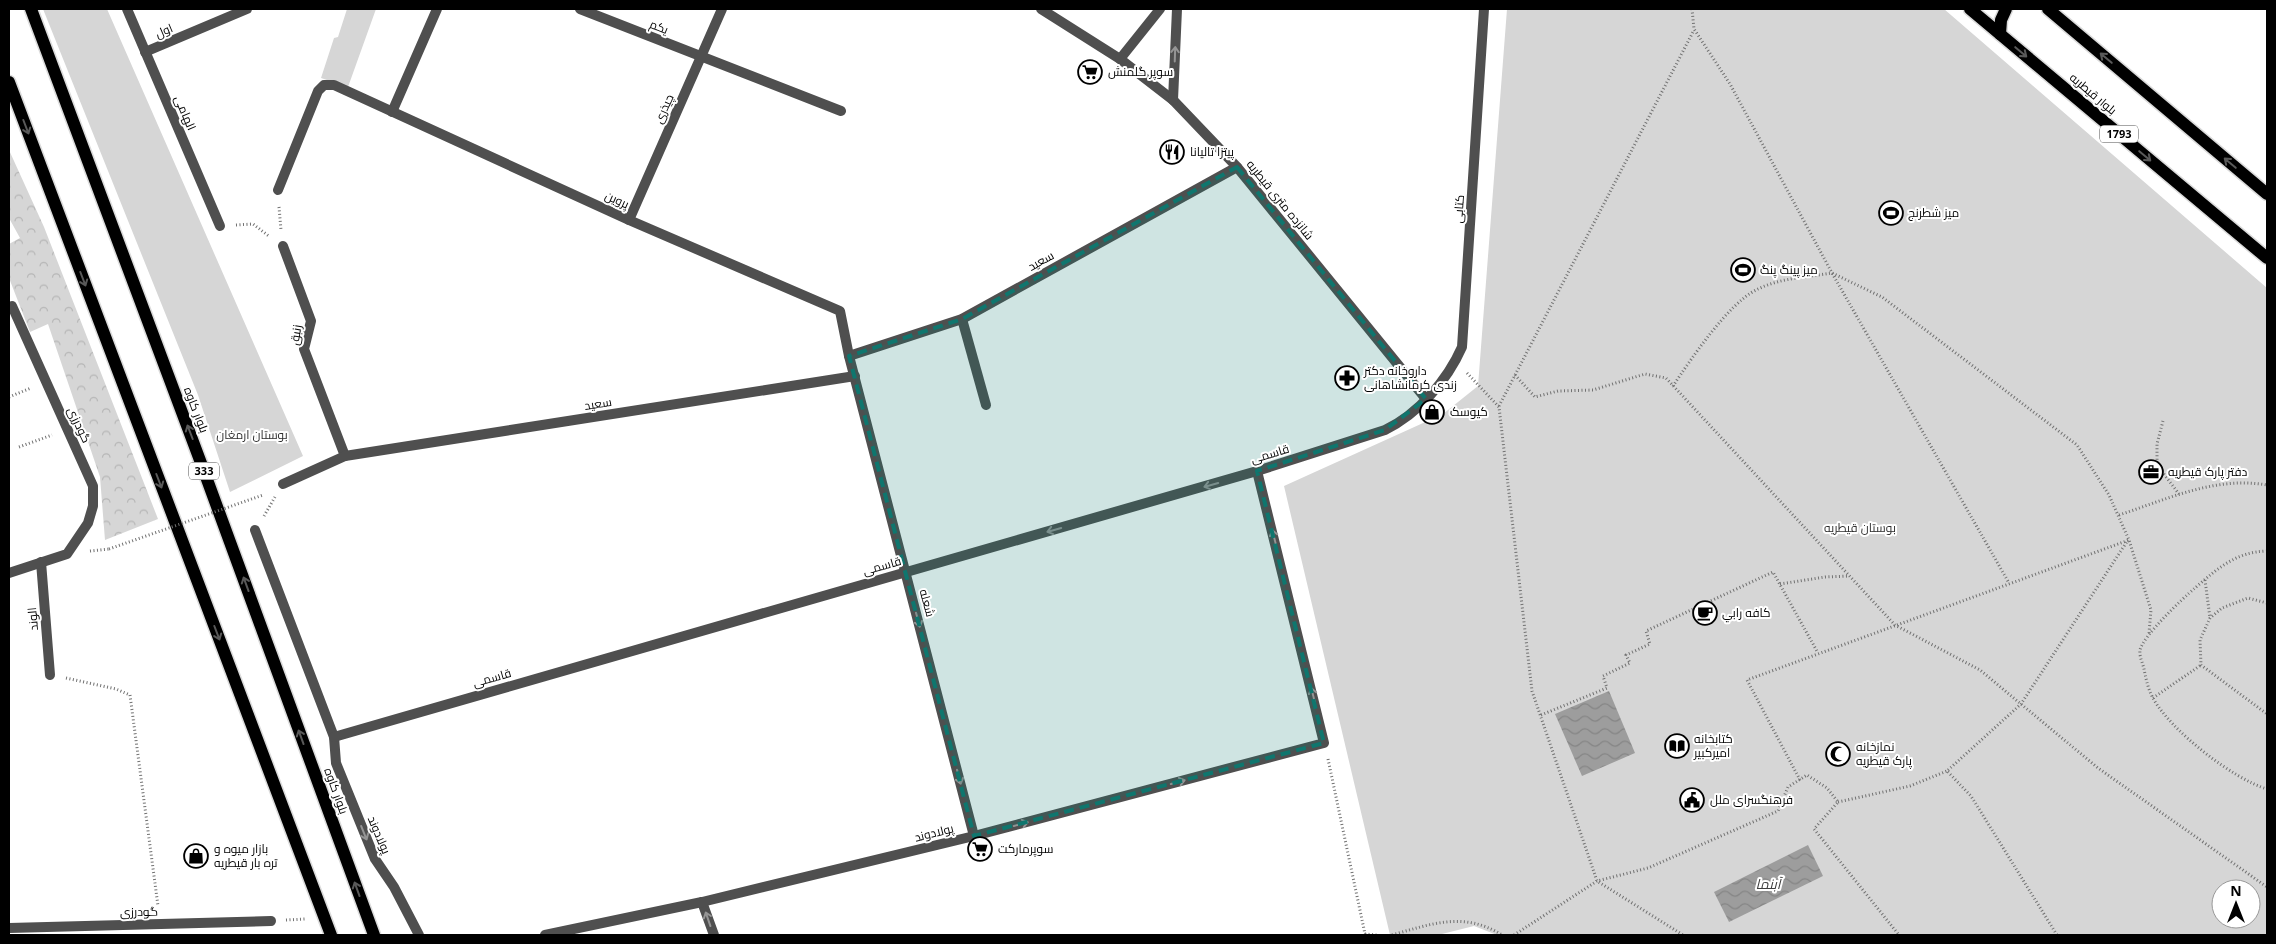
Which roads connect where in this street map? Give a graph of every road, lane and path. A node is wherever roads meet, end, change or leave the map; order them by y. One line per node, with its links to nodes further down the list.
1 (31, 9): 91 (main road, بلوار کاوه / 333, one-way to 1)
2 (127, 9): 17 (street, الهامی)
3 (247, 9): 17 (street, اول)
4 (436, 9): 23 (street)
5 (580, 9): 18 (street, یکم)
6 (722, 9): 18 (street, چیذری)
7 (1041, 9): 19 (street, شانزده متری قیطریه)
8 (1160, 9): 19 (street)
9 (1177, 9): 21 (street, one-way to 9)
10 (1484, 9): 35 (street, کتابی)
11 (1692, 9): 15 (path)
12 (1970, 9): 16 (main road, بلوار قیطریه / 1793)
13 (2006, 9): 16 (main road)
14 (2048, 9): 26 (main road, one-way to 14)
15 (1694, 29): 31 (path); 36 (path)
16 (2000, 34): 30 (main road, بلوار قیطریه / 1793, one-way to 30)
17 (145, 52): 28 (street, الهامی)
18 (701, 57): 22 (street, یکم); 27 (street, چیذری)
19 (1120, 59): 21 (street, شانزده متری قیطریه)
20 (9, 82): 86 (main road, one-way to 86)
21 (1173, 100): 24 (street, شانزده متری قیطریه)
22 (841, 111)
23 (392, 112): 25 (street, پروین); 27 (street, پروین)
24 (1237, 167): 33 (street, سعید); 41 (street, شانزده متری قیطریه)
25 (278, 190): 29 (path)
26 (2267, 194)
27 (630, 220): 34 (street, پروین)
28 (220, 226): 29 (path)
29 (283, 246): 47 (street, زنبق)
30 (2267, 258)
31 (1832, 273): 39 (path); 53 (path); 63 (path)
32 (12, 306): 38 (street, گودرزی)
33 (962, 319): 34 (street, سعید); 42 (street)
34 (850, 356): 37 (street, پروین)
35 (1456, 362): 41 (street, کتابی); 43 (path)
36 (1515, 375): 39 (path); 43 (path)
37 (855, 376): 47 (street, سعید); 60 (street, شعله)
38 (46, 383): 40 (path); 45 (street, گودرزی)
39 (1673, 386): 61 (path)
40 (9, 397)
41 (1426, 399): 48 (street, قاسمی)
42 (986, 405)
43 (1499, 406): 74 (path)
44 (2164, 421): 51 (path)
45 (67, 430): 46 (path); 58 (street, گودرزی)
46 (19, 447)
47 (345, 456): 49 (street, سعید)
48 (1257, 471): 60 (street, قاسمی, one-way to 60); 77 (street, one-way to 48)
49 (283, 484): 54 (path)
50 (2267, 485): 51 (path)
51 (2179, 494): 53 (path)
52 (264, 496): 56 (path, bridge)
53 (2119, 515): 55 (path)
54 (255, 530): 76 (street, پولادوند)
55 (2129, 540): 63 (path); 68 (path); 73 (path)
56 (110, 549)
57 (2267, 551): 62 (path)
58 (41, 562): 59 (street); 71 (street, الوند)
59 (9, 572)
60 (906, 572): 76 (street, قاسمی); 82 (street, شعله, one-way to 82)
61 (1850, 576): 64 (path); 67 (path)
62 (2205, 579): 66 (path); 68 (path)
63 (2010, 583): 67 (path)
64 (1780, 584): 69 (path); 74 (path)
65 (2267, 603): 66 (path)
66 (2210, 618): 70 (path)
67 (1895, 625): 69 (path); 73 (path)
68 (2149, 633): 72 (path)
69 (1818, 653): 79 (path)
70 (2201, 665): 72 (path); 75 (path)
71 (50, 675): 88 (path)
72 (2153, 698): 80 (path)
73 (2021, 704): 78 (path); 84 (path)
74 (1540, 714): 83 (path)
75 (2267, 714)
76 (334, 737): 92 (street, پولادوند, one-way to 92)
77 (1324, 742): 82 (street, پولادوند, one-way to 77); 95 (path)
78 (1947, 770): 81 (path); 102 (path)
79 (1800, 780): 81 (path); 83 (path)
80 (2267, 789)
81 (1838, 802): 101 (path)
82 (974, 836): 85 (street, پولادوند)
83 (1597, 881): 99 (path); 100 (path)
84 (2267, 887)
85 (702, 902): 93 (street, پولادوند); 94 (street, one-way to 85)
86 (324, 918): 87 (path); 90 (main road)
87 (271, 921): 88 (street, گودرزی)
88 (161, 924): 89 (street, گودرزی)
89 (9, 928)
90 (330, 935)
91 (374, 935)
92 (419, 935)
93 (545, 935)
94 (714, 935)
95 (1364, 935): 96 (path)
96 (1377, 935)
97 (1392, 935): 98 (path)
98 (1502, 935)
99 (1514, 935)
100 (1683, 935)
101 (1899, 935)
102 (2057, 935)

